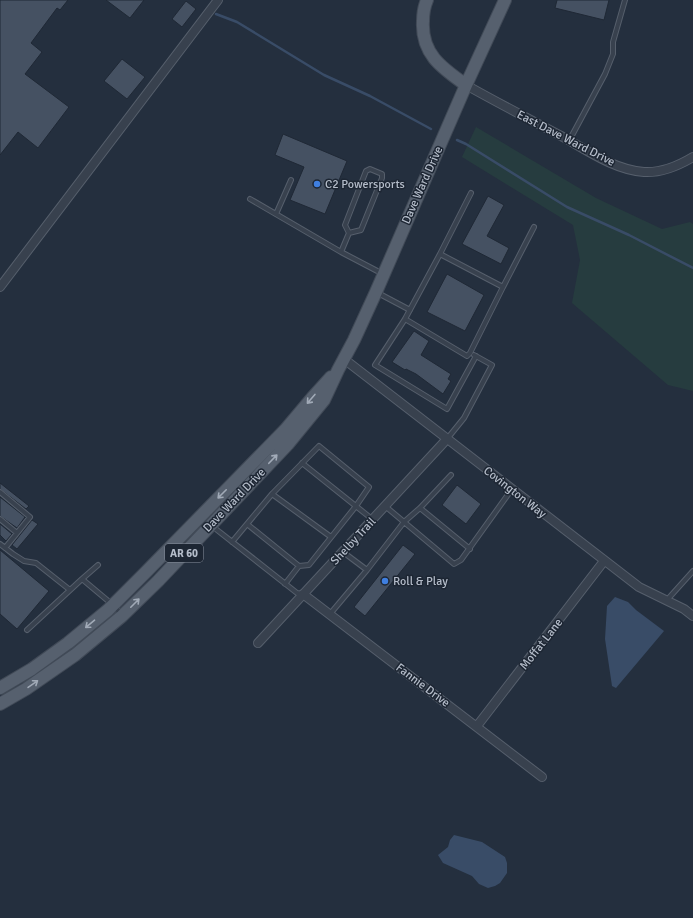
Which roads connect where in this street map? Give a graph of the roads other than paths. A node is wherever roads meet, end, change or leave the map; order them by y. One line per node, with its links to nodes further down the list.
1 (218, 0): 17 (street)
2 (427, 0): 5 (main road)
3 (506, 0): 5 (main road, Dave Ward Drive / AR 60)
4 (624, 0): 6 (lane)
5 (466, 85): 6 (street, East Dave Ward Drive); 16 (main road, Dave Ward Drive / AR 60)
6 (569, 141): 7 (street, East Dave Ward Drive)
7 (693, 157)
8 (291, 180): 11 (lane)
9 (471, 193): 15 (lane)
10 (250, 199): 11 (lane)
11 (276, 214): 14 (lane)
12 (534, 227): 18 (lane)
13 (349, 234): 13 (lane); 14 (lane)
14 (341, 252): 16 (lane)
15 (440, 254): 18 (lane); 20 (lane)
16 (384, 274): 19 (main road, Dave Ward Drive / AR 60)
17 (0, 287)
18 (503, 287): 22 (lane)
19 (376, 292): 20 (lane); 24 (main road, Dave Ward Drive / AR 60)
20 (410, 310): 21 (lane)
21 (405, 319): 22 (lane); 23 (lane)
22 (470, 352): 23 (lane)
23 (476, 356): 26 (lane)
24 (344, 359): 25 (main road, Dave Ward Drive / AR 60); 26 (street, Covington Way)
25 (338, 370): 39 (main road, Dave Ward Drive / AR 60, one-way to 25); 57 (main road, Dave Ward Drive / AR 60, one-way to 57)
26 (447, 439): 29 (street, Covington Way); 33 (street, Shelby Trail)
27 (302, 463): 31 (lane); 32 (lane); 32 (lane)
28 (451, 475): 34 (lane)
29 (512, 489): 45 (lane); 47 (street, Covington Way)
30 (0, 492): 40 (lane)
31 (272, 494): 38 (lane); 41 (lane)
32 (356, 506): 36 (lane); 41 (lane)
33 (385, 506): 36 (street, Shelby Trail); 37 (lane)
34 (420, 508): 37 (lane); 45 (lane)
35 (0, 519): 40 (lane)
36 (372, 519): 46 (street, Shelby Trail)
37 (404, 522): 45 (lane); 50 (lane)
38 (247, 524): 42 (lane); 49 (lane)
39 (210, 525): 42 (lane); 59 (main road, Dave Ward Drive / AR 60, one-way to 39)
40 (17, 533): 44 (lane)
41 (331, 537): 49 (lane)
42 (232, 542): 53 (lane)
43 (0, 544): 44 (lane)
44 (5, 548): 54 (lane)
45 (470, 548)
46 (343, 552): 50 (lane); 55 (street, Shelby Trail)
47 (604, 561): 56 (street, Covington Way); 65 (street, Moffat Lane)
48 (98, 565): 52 (lane)
49 (299, 566): 53 (lane)
50 (367, 570): 58 (lane)
51 (693, 571): 56 (lane)
52 (82, 579): 54 (lane); 57 (lane)
53 (285, 584): 55 (lane)
54 (70, 590): 61 (lane)
55 (303, 594): 58 (street, Fannie Drive); 62 (street, Shelby Trail)
56 (666, 600): 60 (street, Covington Way)
57 (113, 605): 59 (lane); 63 (main road, Dave Ward Drive / AR 60, one-way to 63)
58 (330, 614): 65 (street, Fannie Drive)
59 (122, 616): 64 (main road, Dave Ward Drive / AR 60, one-way to 59)
60 (693, 616)
61 (26, 630)
62 (258, 643)
63 (0, 688)
64 (0, 704)
65 (477, 726): 66 (street, Fannie Drive)
66 (542, 777)

